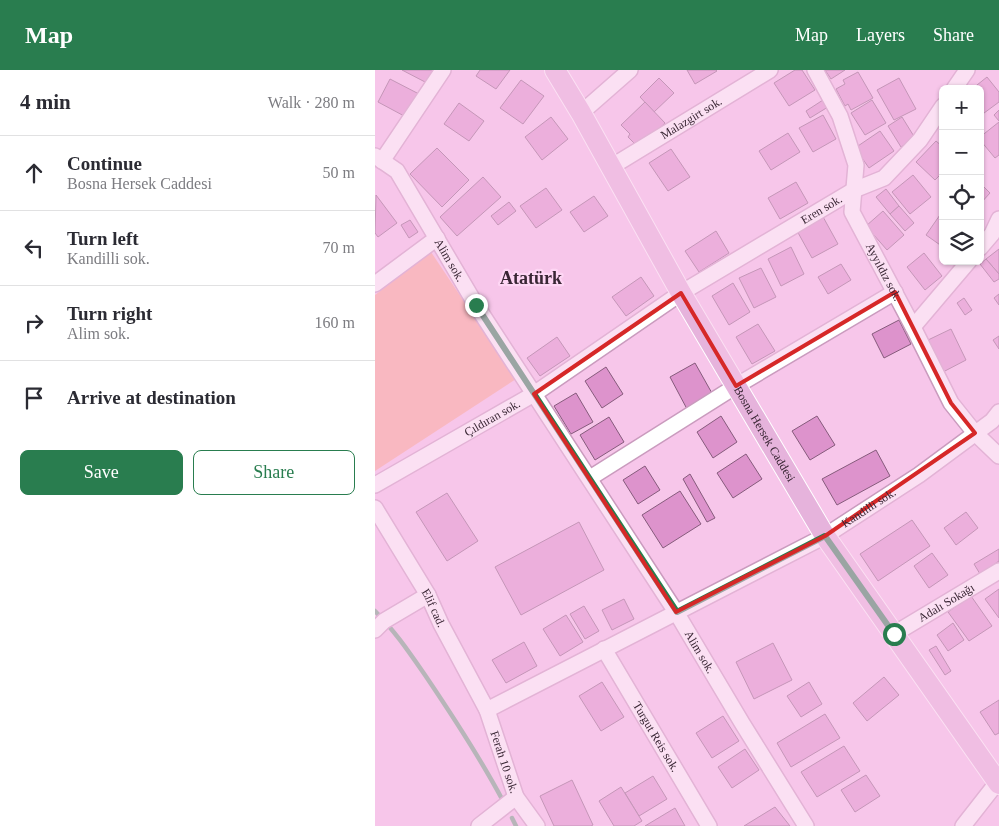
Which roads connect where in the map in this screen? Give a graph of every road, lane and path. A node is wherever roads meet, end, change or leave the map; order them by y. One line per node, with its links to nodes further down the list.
1 (443, 70): 10 (street)
2 (555, 70): 9 (main road, Bosna Hersek Caddesi)
3 (630, 70): 9 (street)
4 (770, 70): 11 (street, Malazgirt sok.)
5 (815, 70): 12 (street, Ayyıldız sok.)
6 (967, 70): 7 (street)
7 (957, 85)
8 (939, 112): 12 (street, Eren sok.)
9 (581, 113): 11 (main road, Bosna Hersek Caddesi)
10 (379, 159): 14 (street, Alim sok.)
11 (611, 167): 19 (main road, Bosna Hersek Caddesi)
12 (854, 190): 18 (street, Ayyıldız sok.); 19 (street, Eren sok.)
13 (999, 220): 15 (street)
14 (437, 238): 17 (street); 22 (street, Alim sok.)
15 (984, 243)
16 (966, 265): 20 (street)
17 (375, 284)
18 (895, 292): 20 (street, Ayyıldız sok.); 21 (street)
19 (681, 293): 21 (main road, Bosna Hersek Caddesi); 22 (street, Çıldıran sok.)
20 (913, 327): 24 (street, Ayyıldız sok.)
21 (736, 386): 26 (street); 29 (main road, Bosna Hersek Caddesi)
22 (534, 394): 26 (street, Alim sok.); 27 (street, Çıldıran sok.)
23 (999, 412): 24 (street, Kandilli sok.)
24 (975, 433): 25 (street, Ayyıldız sok.); 29 (street, Kandilli sok.)
25 (999, 456)
26 (590, 478): 32 (street, Alim sok.)
27 (375, 485)
28 (375, 508): 31 (street, Elif cad.)
29 (825, 536): 32 (street, Kandilli sok.); 34 (main road, Bosna Hersek Caddesi)
30 (999, 572): 34 (street, Adalı Sokağı)
31 (428, 595): 33 (street); 36 (street, Elif cad.)
32 (677, 612): 35 (street, Kandilli sok.); 42 (street, Alim sok.)
33 (375, 630)
34 (894, 634): 37 (main road, Bosna Hersek Caddesi)
35 (604, 650): 36 (street, Kandilli sok.); 41 (street, Turgut Reis sok.)
36 (487, 710): 38 (street, Ferah 10 sok.)
37 (999, 782): 43 (street)
38 (516, 797): 39 (street, Ferah 10 sok.); 40 (street)
39 (487, 823)
40 (537, 826)
41 (709, 826)
42 (806, 826)
43 (963, 826)

